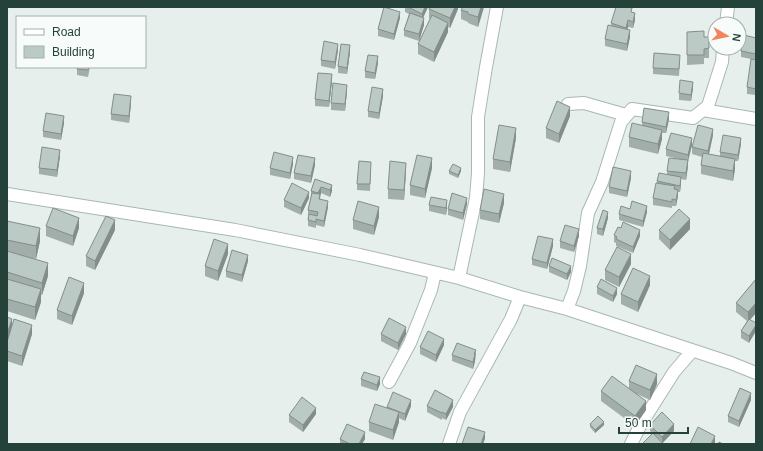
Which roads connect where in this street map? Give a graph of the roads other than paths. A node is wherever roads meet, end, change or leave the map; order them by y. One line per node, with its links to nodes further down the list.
1 (497, 7): 9 (street)
2 (722, 56): 4 (street)
3 (568, 104): 5 (street)
4 (703, 110): 5 (street); 6 (street)
5 (626, 115): 11 (street)
6 (756, 119)
7 (7, 194): 8 (street)
8 (435, 273): 9 (street); 14 (street)
9 (458, 278): 10 (street)
10 (520, 297): 11 (street); 15 (street)
11 (567, 309): 12 (street)
12 (692, 351): 13 (street); 16 (street)
13 (756, 373)
14 (389, 382)
15 (449, 444)
16 (631, 444)

